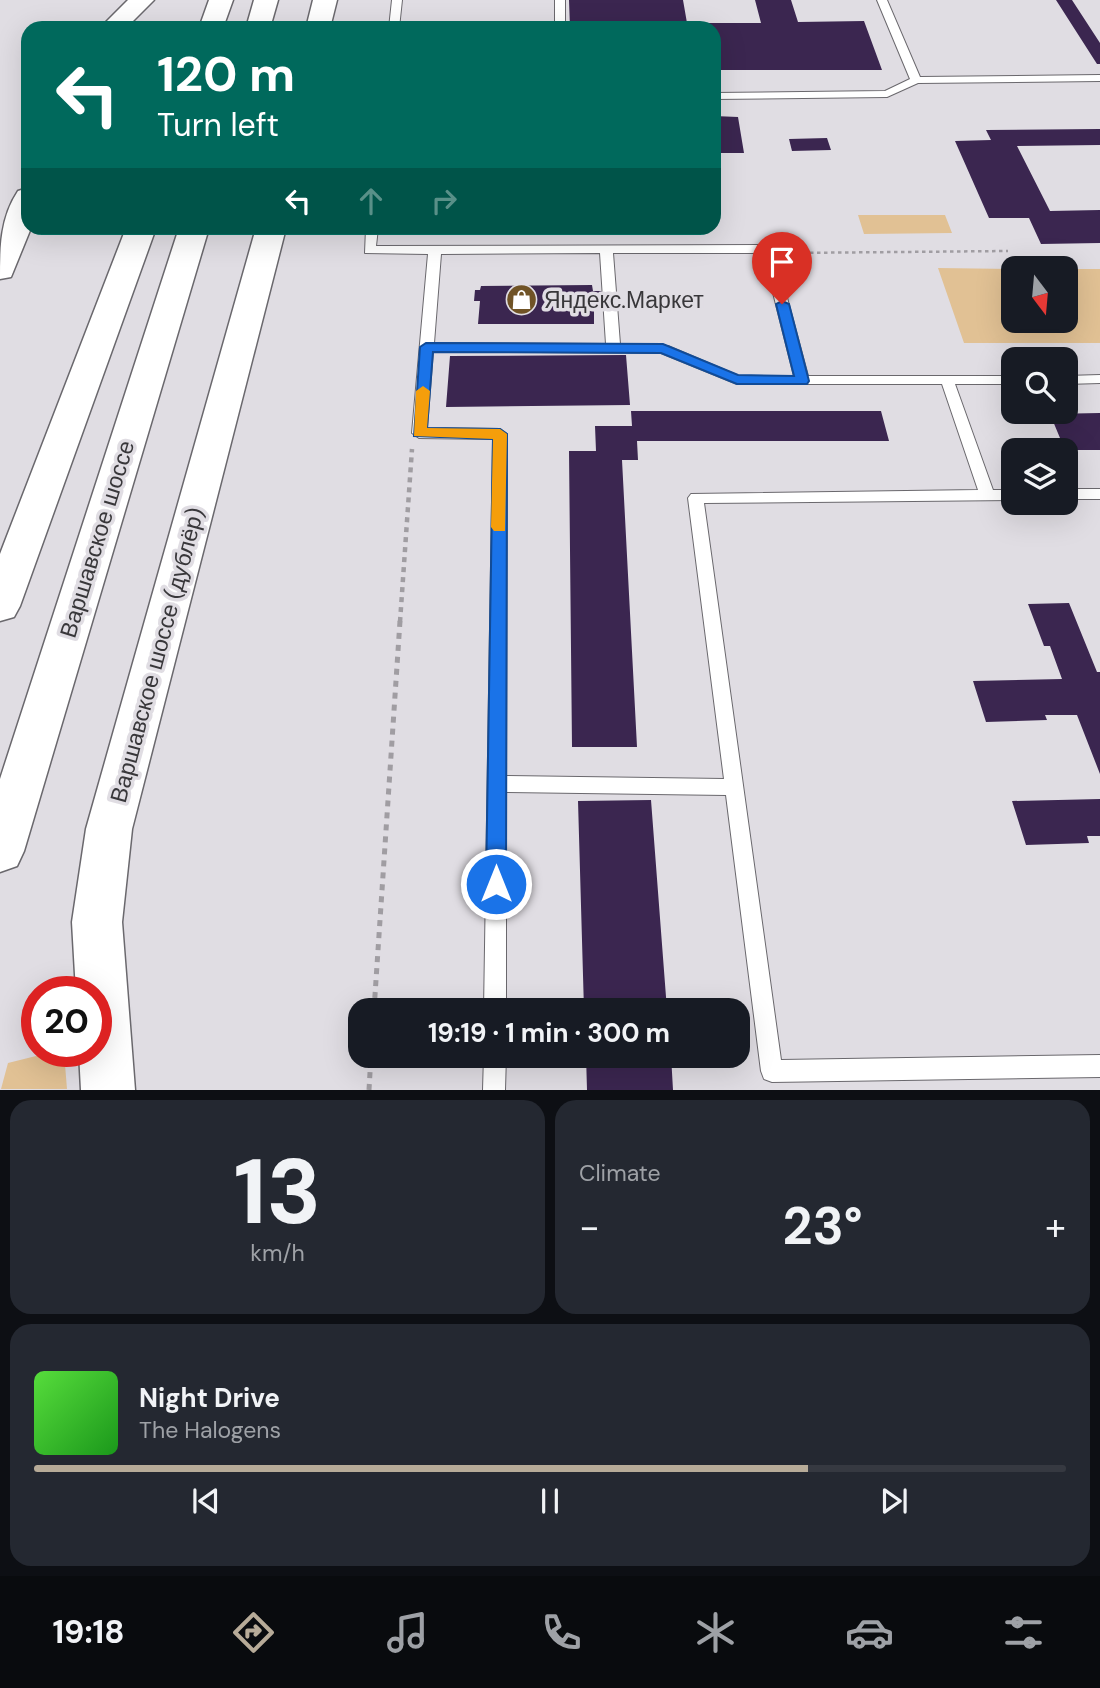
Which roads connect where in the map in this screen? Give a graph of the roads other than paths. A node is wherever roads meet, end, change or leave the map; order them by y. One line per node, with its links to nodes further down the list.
1 (123, 0): 9 (main road)
2 (142, 0): 10 (main road)
3 (221, 0): 11 (main road)
4 (266, 0): 12 (main road)
5 (325, 0): 13 (main road)
6 (397, 0): 14 (lane)
7 (560, 0): 15 (lane)
8 (882, 0): 17 (lane)
9 (114, 21)
10 (119, 21)
11 (214, 21)
12 (260, 21)
13 (320, 21)
14 (395, 21)
15 (560, 21)
16 (1100, 78): 17 (lane)
17 (916, 80): 18 (lane)
18 (721, 96)
19 (21, 215): 26 (main road)
20 (138, 235): 38 (main road)
21 (192, 235): 41 (main road, Варшавское шоссе)
22 (269, 235): 45 (main road, Варшавское шоссе (дублёр))
23 (371, 235): 25 (lane)
24 (606, 249): 25 (lane); 28 (lane); 33 (lane)
25 (435, 250): 27 (lane)
26 (0, 270)
27 (426, 347): 28 (lane); 39 (lane)
28 (613, 347): 33 (lane)
29 (1100, 379): 32 (lane)
30 (947, 380): 31 (lane); 33 (lane); 36 (lane)
31 (1001, 380)
32 (1078, 380)
33 (802, 381)
34 (1078, 494): 35 (lane)
35 (1100, 494)
36 (987, 495): 37 (lane); 40 (lane)
37 (1001, 495)
38 (0, 606)
39 (497, 784): 40 (lane); 42 (lane)
40 (734, 787): 43 (lane)
41 (0, 851)
42 (495, 998)
43 (1100, 1066)
44 (495, 1068): 46 (lane)
45 (108, 1090)
46 (494, 1090)

